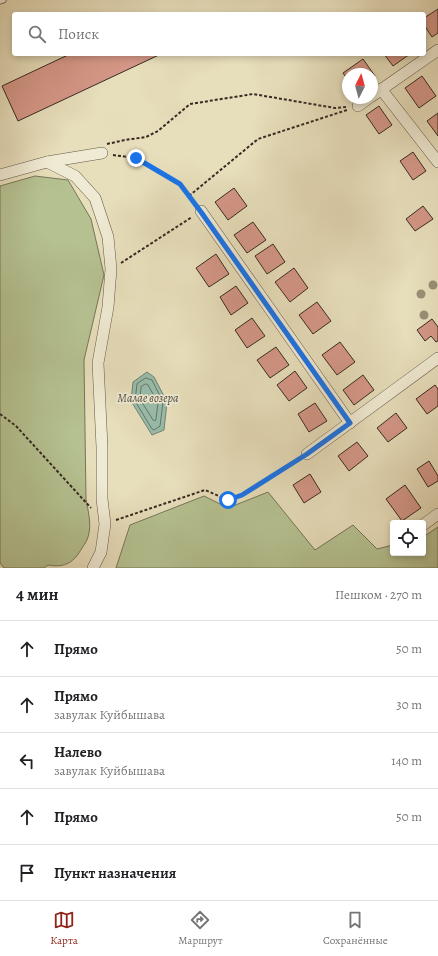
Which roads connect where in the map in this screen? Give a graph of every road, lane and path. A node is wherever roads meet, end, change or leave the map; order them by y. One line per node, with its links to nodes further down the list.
1 (3, 0): 2 (lane)
2 (0, 1)
3 (438, 50): 4 (street)
4 (382, 89): 5 (street); 10 (street)
5 (378, 92)
6 (361, 104): 7 (street)
7 (358, 106): 8 (path); 12 (path)
8 (103, 149): 9 (street); 12 (path)
9 (47, 162): 11 (street); 14 (street)
10 (438, 162)
11 (0, 175)
12 (190, 196): 13 (path)
13 (201, 212): 14 (path); 17 (street)
14 (111, 269): 21 (street)
15 (438, 358): 17 (street)
16 (0, 414): 21 (path)
17 (350, 423): 18 (street)
18 (307, 454): 21 (path)
19 (438, 514): 20 (street)
20 (426, 523)
21 (105, 524): 22 (street)
22 (93, 568)

